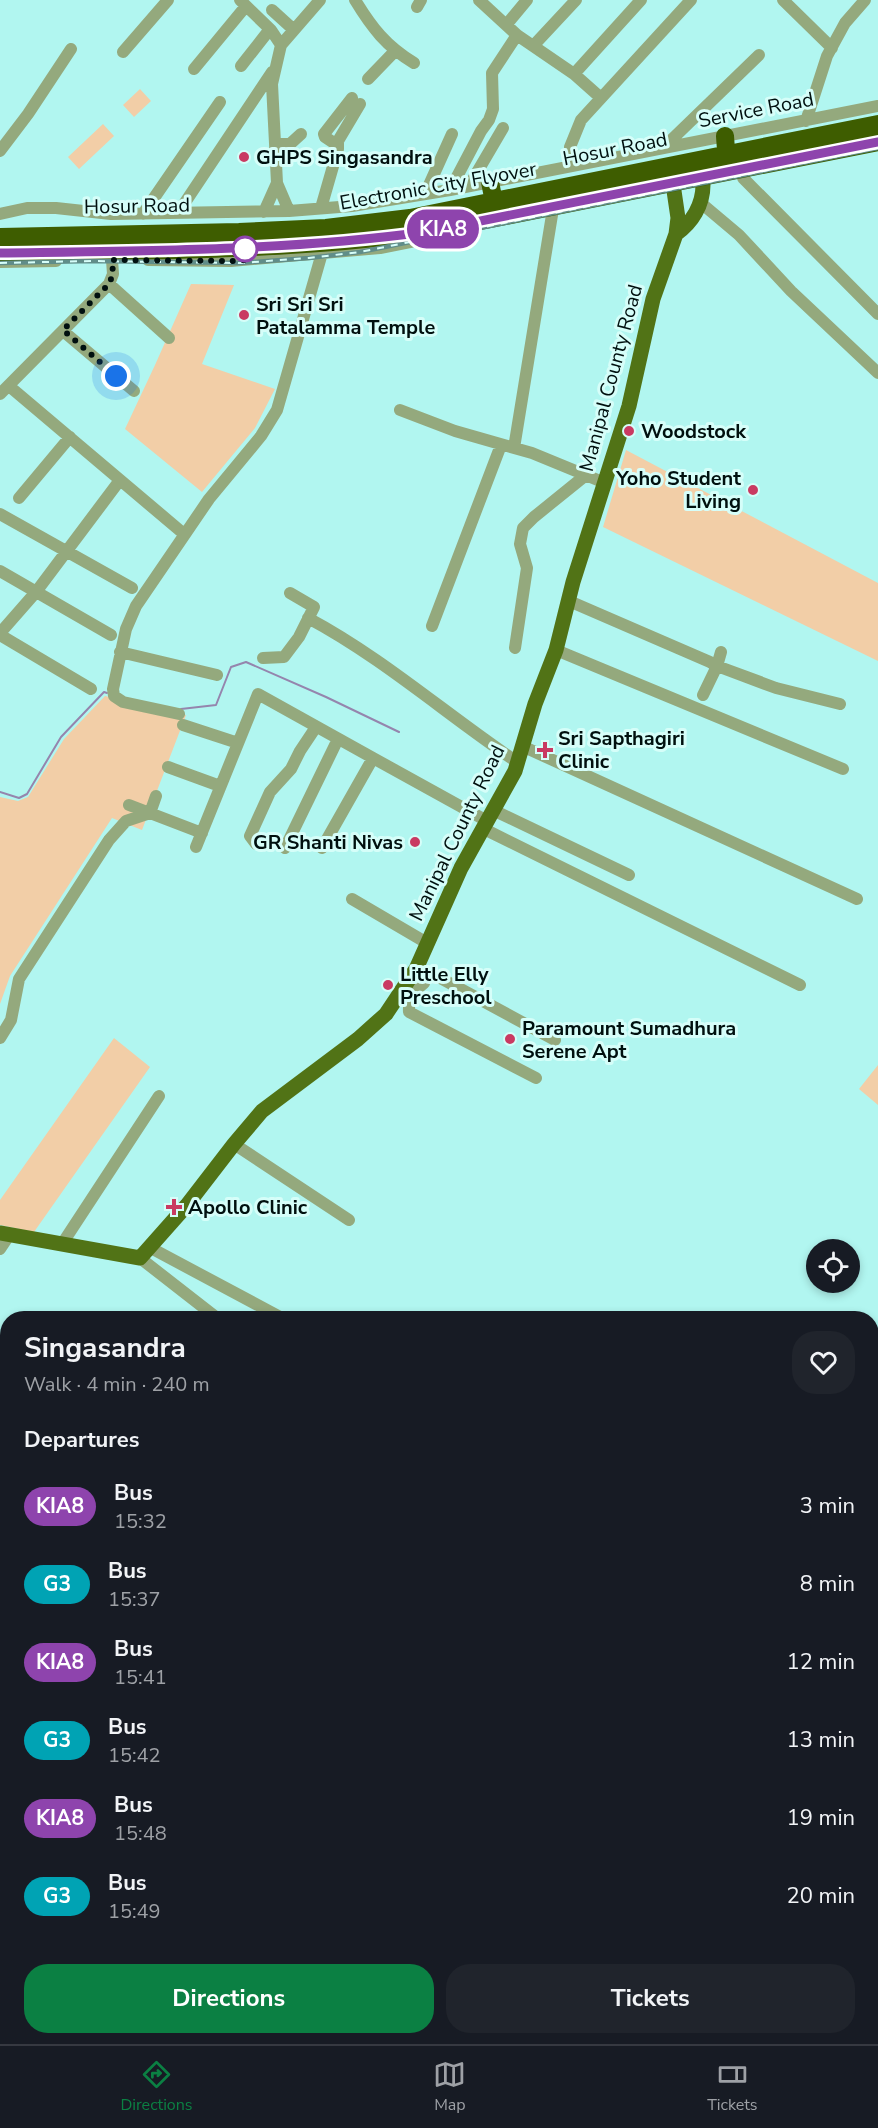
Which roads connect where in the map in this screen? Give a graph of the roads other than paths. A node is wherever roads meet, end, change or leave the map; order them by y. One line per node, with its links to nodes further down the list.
1 (168, 0): 24 (street)
2 (320, 0): 17 (street)
3 (343, 0): 14 (street)
4 (355, 0): 14 (street)
5 (479, 0): 15 (street)
6 (527, 0): 15 (street)
7 (576, 0): 20 (street)
8 (641, 0): 30 (street)
9 (691, 0): 32 (street)
10 (783, 0): 21 (street)
11 (865, 0): 21 (street)
12 (243, 3): 16 (street); 28 (street)
13 (273, 10): 17 (street)
14 (363, 11): 23 (street)
15 (507, 24): 18 (street)
16 (270, 29): 19 (street); 27 (street)
17 (294, 30): 19 (street)
18 (517, 35): 20 (street); 38 (street)
19 (281, 45): 29 (street)
20 (534, 45): 30 (street)
21 (832, 48): 36 (street)
22 (71, 50): 46 (street)
23 (395, 51): 26 (street); 31 (street)
24 (123, 52)
25 (759, 55): 45 (street)
26 (414, 63)
27 (241, 66)
28 (194, 69)
29 (274, 69): 44 (street); 61 (street)
30 (574, 74): 32 (street)
31 (368, 79)
32 (601, 98): 48 (street)
33 (356, 101): 58 (street)
34 (220, 102): 63 (street)
35 (878, 106): 36 (street, Service Road)
36 (806, 121): 43 (street, Service Road)
37 (878, 122): 43 (highway, Hosur Road); 67 (highway, Electronic City Flyover)
38 (495, 126): 51 (street); 55 (street)
39 (878, 132): 68 (highway, Electronic City Flyover)
40 (301, 134): 44 (street)
41 (452, 134): 56 (street)
42 (878, 142): 53 (highway)
43 (726, 143): 45 (street, Service Road); 54 (highway, Hosur Road)
44 (276, 144): 50 (street)
45 (663, 148): 48 (street, Service Road)
46 (0, 151)
47 (878, 151): 49 (street)
48 (573, 165): 54 (street, Service Road)
49 (743, 178): 52 (street); 74 (street)
50 (277, 183): 59 (street); 60 (street)
51 (469, 186): 54 (street, Service Road); 55 (street, Service Road)
52 (703, 186): 53 (street); 57 (main road)
53 (674, 188): 64 (street); 66 (main road, Manipal County Road); 69 (highway)
54 (492, 189): 65 (highway, Hosur Road)
55 (450, 190): 56 (street, Service Road)
56 (425, 194): 58 (street, Service Road)
57 (701, 203): 66 (main road); 77 (street)
58 (321, 208): 59 (street, Service Road)
59 (289, 211): 60 (street, Service Road)
60 (264, 212): 61 (street, Service Road)
61 (178, 213): 63 (street, Service Road)
62 (0, 214): 63 (street, Service Road)
63 (143, 214)
64 (552, 215): 70 (street); 82 (street)
65 (0, 231)
66 (676, 234): 85 (main road, Manipal County Road)
67 (0, 237)
68 (0, 247)
69 (0, 253)
70 (322, 253): 71 (street); 88 (street)
71 (112, 260): 72 (street); 73 (street)
72 (0, 262)
73 (109, 284): 75 (street); 76 (street)
74 (878, 314)
75 (63, 330): 78 (street); 79 (street)
76 (169, 339)
77 (878, 373)
78 (4, 390): 81 (street)
79 (134, 391)
80 (400, 410): 82 (street)
81 (70, 437): 84 (street); 86 (street)
82 (507, 447): 83 (street); 96 (street)
83 (586, 475): 85 (street); 99 (street)
84 (120, 480): 88 (street); 89 (street)
85 (605, 483): 94 (main road, Manipal County Road)
86 (19, 498)
87 (0, 514): 89 (street)
88 (184, 534): 101 (street)
89 (66, 552): 91 (street); 92 (street)
90 (0, 572): 92 (street)
91 (132, 588)
92 (36, 592): 97 (street); 98 (street)
93 (290, 593): 95 (street)
94 (569, 601): 100 (main road, Manipal County Road); 104 (street)
95 (308, 618): 103 (street); 114 (street)
96 (432, 626)
97 (0, 634): 106 (street)
98 (111, 635)
99 (514, 648)
100 (556, 650): 112 (main road, Manipal County Road); 116 (street)
101 (120, 652): 105 (street); 111 (street)
102 (721, 652): 104 (street)
103 (263, 658)
104 (717, 666): 107 (street); 108 (street)
105 (217, 675)
106 (91, 688)
107 (703, 695)
108 (840, 704)
109 (316, 726): 110 (street); 111 (street); 123 (street)
110 (338, 739): 113 (street); 125 (street)
111 (238, 743): 117 (street)
112 (522, 746): 114 (main road, Manipal County Road); 129 (street)
113 (373, 758): 121 (street); 126 (street)
114 (517, 762): 121 (main road, Manipal County Road)
115 (168, 766): 117 (street)
116 (843, 769)
117 (220, 786): 122 (street)
118 (156, 796): 120 (street)
119 (129, 806): 120 (street)
120 (150, 813): 122 (street); 133 (street)
121 (487, 820): 127 (street); 130 (main road, Manipal County Road); 132 (street)
122 (202, 833): 124 (street)
123 (256, 844)
124 (196, 847)
125 (285, 848)
126 (322, 848)
127 (629, 874)
128 (352, 899): 130 (street)
129 (857, 899)
130 (427, 943): 131 (main road, Manipal County Road)
131 (418, 980): 134 (street); 135 (street); 137 (main road, Manipal County Road)
132 (800, 985)
133 (0, 1038)
134 (555, 1040)
135 (536, 1078)
136 (159, 1096): 140 (street)
137 (234, 1144): 138 (street); 142 (main road, Manipal County Road)
138 (349, 1220)
139 (5, 1233): 140 (main road); 141 (street)
140 (62, 1244): 142 (main road)
141 (0, 1249)
142 (144, 1252): 143 (street); 144 (street)
143 (209, 1311)
144 (267, 1311)

